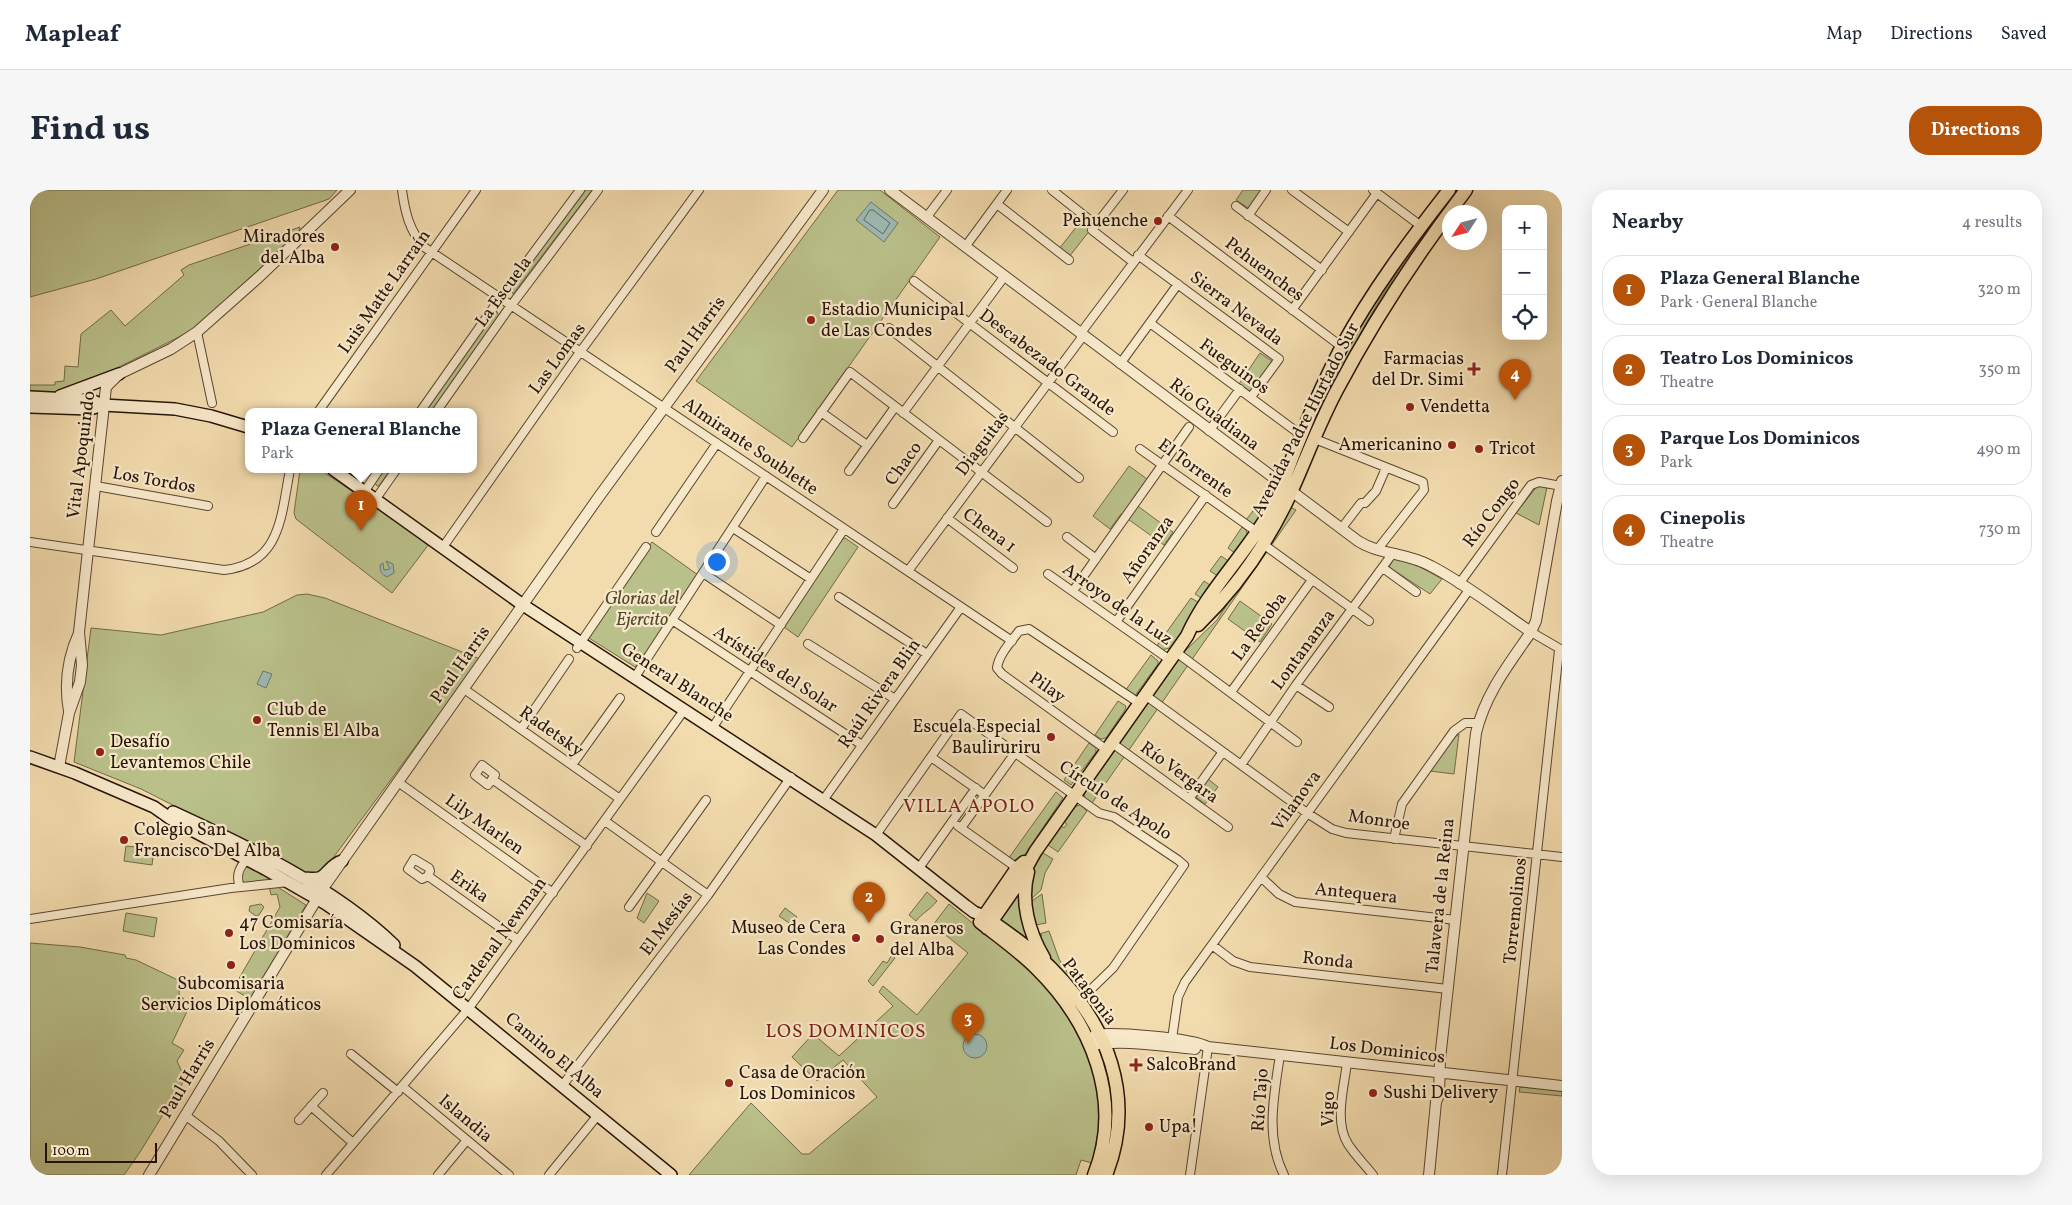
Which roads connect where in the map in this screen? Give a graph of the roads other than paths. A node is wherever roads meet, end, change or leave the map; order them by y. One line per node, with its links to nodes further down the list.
1 (350, 190): 42 (street, Vital Apoquindo)
2 (402, 190): 29 (street, Almirante Soublette)
3 (476, 190): 29 (street, Luis Matte Larraín)
4 (580, 190): 36 (street, La Escuela)
5 (598, 190): 37 (street, La Escuela)
6 (699, 190): 45 (street, Las Lomas)
7 (823, 190): 57 (street, Paul Harris)
8 (890, 190): 23 (street, Río Guadiana)
9 (947, 190): 23 (street)
10 (1007, 190): 19 (street)
11 (1123, 190): 25 (street)
12 (1188, 190): 21 (street, Diaguitas)
13 (1266, 190): 22 (street)
14 (1292, 190): 26 (street)
15 (1449, 190): 24 (main road, Avenida Padre Hurtado Sur)
16 (1466, 190): 27 (main road, Avenida Padre Hurtado Sur)
17 (1058, 192): 25 (street, Sierra Nevada)
18 (1375, 192): 24 (street); 26 (street)
19 (997, 204): 28 (street); 31 (street)
20 (1236, 206): 22 (street)
21 (1168, 216): 30 (street, Diaguitas); 38 (street, Pehuenches)
22 (1248, 216): 32 (street)
23 (926, 218): 28 (street, Río Guadiana)
24 (1421, 226): 27 (main road); 44 (main road, Avenida Padre Hurtado Sur)
25 (1094, 227): 30 (street, Sierra Nevada)
26 (1349, 232): 32 (street)
27 (1428, 240): 71 (main road, Avenida Padre Hurtado Sur)
28 (965, 247): 33 (street, Río Guadiana)
29 (432, 252): 36 (street, Almirante Soublette); 59 (street, Luis Matte Larraín)
30 (1136, 259): 35 (street, Sierra Nevada); 43 (street, Diaguitas)
31 (1069, 260)
32 (1322, 270): 38 (street)
33 (1004, 276): 39 (street); 43 (street, Río Guadiana)
34 (914, 280): 39 (street, Descabezado Grande)
35 (1178, 284): 40 (street); 53 (street, Sierra Nevada)
36 (500, 298): 37 (street, Almirante Soublette); 60 (street, La Escuela)
37 (511, 305): 45 (street, Almirante Soublette); 61 (street, La Escuela)
38 (1292, 310): 44 (street, Pehuenches)
39 (970, 323): 47 (street); 49 (street, Descabezado Grande)
40 (1150, 323): 46 (street); 50 (street, Fueguinos)
41 (889, 328): 47 (street)
42 (197, 332): 48 (street, Vital Apoquindo); 54 (street)
43 (1081, 335): 46 (street, Río Guadiana); 49 (street, Diaguitas)
44 (1342, 347): 69 (main road, Avenida Padre Hurtado Sur)
45 (581, 352): 57 (street, Almirante Soublette); 105 (street, Las Lomas)
46 (1120, 364): 67 (street, Río Guadiana)
47 (938, 366): 63 (street); 65 (street)
48 (119, 374): 52 (main road); 55 (street, Vital Apoquindo)
49 (1048, 383): 65 (street, Diaguitas); 68 (street, Descabezado Grande)
50 (1240, 390): 53 (street, Fueguinos); 67 (street)
51 (30, 396): 52 (main road)
52 (56, 397): 55 (main road)
53 (1251, 398): 69 (street, Fueguinos)
54 (212, 403)
55 (104, 405): 56 (main road); 64 (main road); 87 (street, Vital Apoquindo)
56 (30, 407)
57 (663, 407): 73 (street, Almirante Soublette); 122 (street, Paul Harris)
58 (895, 407): 62 (street); 63 (street); 74 (street)
59 (321, 408)
60 (424, 408)
61 (439, 408)
62 (821, 412): 70 (street); 74 (street)
63 (903, 413): 72 (street)
64 (245, 426)
65 (1015, 427): 79 (street, Diaguitas); 85 (street)
66 (1190, 427): 76 (street)
67 (1209, 431): 88 (street, Río Guadiana)
68 (1113, 432)
69 (1301, 434): 88 (main road, Avenida Padre Hurtado Sur)
70 (803, 438)
71 (1315, 439): 77 (street); 88 (main road, Avenida Padre Hurtado Sur)
72 (939, 440): 79 (street); 92 (street, Chaco)
73 (717, 443): 84 (street, Almirante Soublette); 99 (street)
74 (868, 446): 78 (street)
75 (1140, 449): 76 (street, El Torrente)
76 (1163, 465): 90 (street, El Torrente); 109 (street)
77 (1386, 468): 98 (street); 107 (street)
78 (849, 471)
79 (981, 472): 94 (street, Diaguitas); 95 (street)
80 (289, 473): 106 (street)
81 (338, 473): 89 (main road, General Blanche)
82 (377, 473): 89 (street)
83 (394, 473): 91 (street)
84 (766, 476): 96 (street); 97 (street, Almirante Soublette)
85 (1079, 478)
86 (1562, 484): 117 (street, Río Congo); 129 (street, Talavera de la Reina)
87 (96, 486): 93 (street, Los Tordos); 106 (street, Vital Apoquindo)
88 (1286, 488): 98 (street, Río Guadiana); 100 (main road, Avenida Padre Hurtado Sur); 103 (main road, Avenida Padre Hurtado Sur)
89 (364, 492): 91 (main road, General Blanche)
90 (1206, 496): 100 (street, El Torrente); 127 (street, Añoranza)
91 (375, 500): 105 (main road, General Blanche)
92 (893, 504)
93 (208, 506)
94 (947, 518): 110 (street, Chena 1); 112 (street, Diaguitas)
95 (1047, 522)
96 (733, 528): 113 (street); 115 (street)
97 (844, 528): 112 (street, Almirante Soublette); 115 (street)
98 (1341, 529): 107 (street, Río Guadiana)
99 (656, 532)
100 (1257, 532): 130 (main road, Avenida Padre Hurtado Sur)
101 (1067, 537): 109 (street)
102 (30, 542): 106 (street)
103 (1263, 544): 116 (street); 130 (main road, Avenida Padre Hurtado Sur)
104 (646, 547): 133 (street)
105 (442, 548): 122 (main road, General Blanche)
106 (87, 549): 161 (street, Vital Apoquindo)
107 (1377, 550): 108 (street, Río Guadiana)
108 (1393, 553): 111 (street, Lontananza); 117 (street, Río Guadiana)
109 (1096, 559): 119 (street)
110 (1014, 568)
111 (1383, 568): 120 (street); 124 (street, Lontananza)
112 (908, 571): 123 (street, Almirante Soublette)
113 (703, 573): 125 (street); 128 (street)
114 (1048, 574): 119 (street, Arroyo de la Luz)
115 (811, 579): 128 (street)
116 (1312, 580): 124 (street); 142 (street, La Recoba)
117 (1459, 584): 118 (street, Río Guadiana)
118 (1469, 590): 129 (street, Río Guadiana); 173 (street, Vilanova)
119 (1073, 591): 127 (street, Arroyo de la Luz)
120 (1416, 592)
121 (839, 597): 135 (street)
122 (524, 605): 133 (main road, General Blanche); 141 (street, Paul Harris)
123 (961, 607): 131 (street, Almirante Soublette); 135 (street, Raúl Rivera Blin)
124 (1353, 608): 126 (street); 140 (street, Lontananza)
125 (672, 620): 138 (street, Arístides del Solar); 139 (street)
126 (1369, 621)
127 (1116, 622): 136 (street, Arroyo de la Luz)
128 (781, 624): 138 (street)
129 (1531, 632): 134 (street, Río Guadiana); 149 (street, Talavera de la Reina)
130 (1187, 636): 136 (main road, Avenida Padre Hurtado Sur)
131 (1012, 641): 145 (street, Monroe); 154 (street, Pilay)
132 (808, 644): 144 (street)
133 (579, 645): 139 (main road, General Blanche)
134 (1561, 650): 183 (street, Torremolinos)
135 (927, 654): 144 (street, Raúl Rivera Blin)
136 (1173, 656): 142 (street, Arroyo de la Luz); 145 (main road, Avenida Padre Hurtado Sur)
137 (569, 659): 151 (street)
138 (750, 671): 150 (street); 153 (street, Arístides del Solar)
139 (635, 677): 147 (main road, General Blanche)
140 (1296, 685): 146 (street); 148 (street, Lontananza)
141 (464, 689): 151 (street, Radetsky); 164 (street, Paul Harris)
142 (1231, 692): 148 (street, Arroyo de la Luz)
143 (620, 698): 159 (street)
144 (895, 699): 153 (street, Raúl Rivera Blin)
145 (1142, 699): 154 (main road, Avenida Padre Hurtado Sur); 155 (street, Monroe)
146 (1329, 707)
147 (685, 709): 150 (main road, General Blanche); 168 (street, Cardenal Newman)
148 (1271, 722): 152 (street, Arroyo de la Luz); 160 (street, Lontananza)
149 (1478, 723): 179 (street); 181 (street, Talavera de la Reina)
150 (713, 727): 162 (main road, General Blanche)
151 (521, 729): 159 (street, Radetsky)
152 (1297, 742)
153 (862, 745): 169 (street, Raúl Rivera Blin)
154 (1109, 746): 167 (main road, Avenida Padre Hurtado Sur); 170 (street, Río Vergara)
155 (1222, 752): 160 (street, Monroe); 170 (street)
156 (1015, 753): 157 (street, Círculo de Apolo); 166 (street); 167 (street, Círculo de Apolo)
157 (931, 756): 165 (street); 178 (street, Círculo de Apolo)
158 (30, 758): 161 (main road, Camino El Alba)
159 (572, 765): 168 (street, Radetsky)
160 (1241, 765): 173 (street, Monroe)
161 (59, 767): 172 (main road, Camino El Alba)
162 (791, 777): 169 (main road, General Blanche); 197 (street, El Mesías)
163 (492, 779): 180 (street)
164 (398, 782): 187 (street, Paul Harris); 195 (street, Lily Marlen)
165 (976, 788): 166 (street); 175 (street)
166 (985, 795): 177 (street)
167 (1075, 795): 182 (main road, Avenida Padre Hurtado Sur); 206 (street, Círculo de Apolo)
168 (620, 799): 174 (street, Cardenal Newman)
169 (824, 799): 178 (main road, General Blanche)
170 (1189, 799): 176 (street, Río Vergara)
171 (706, 800): 188 (street)
172 (154, 807): 185 (main road, Camino El Alba); 186 (main road, Camino El Alba)
173 (1307, 813): 179 (street, Monroe); 192 (street, Vilanova)
174 (605, 821): 180 (street, Cardenal Newman); 188 (street)
175 (952, 822): 177 (street); 189 (street)
176 (1228, 827)
177 (962, 828): 190 (street)
178 (876, 835): 189 (main road, General Blanche)
179 (1394, 839): 181 (street, Monroe)
180 (587, 846): 195 (street, Cardenal Newman)
181 (1463, 846): 183 (street, Monroe); 201 (street, Talavera de la Reina)
182 (1035, 852): 190 (main road, Avenida Padre Hurtado Sur); 200 (main road, Avenida Padre Hurtado Sur); 204 (main road)
183 (1537, 854): 184 (street, Monroe); 216 (street, Torremolinos)
184 (1562, 856)
185 (247, 859): 186 (street); 193 (main road, Camino El Alba); 194 (street)
186 (270, 861): 193 (main road, Camino El Alba)
187 (342, 861): 193 (main road); 196 (street, Paul Harris)
188 (660, 861): 197 (street); 198 (street)
189 (919, 868): 200 (main road, General Blanche)
190 (1017, 868): 200 (main road, Avenida Padre Hurtado Sur)
191 (428, 876): 202 (street, Erika)
192 (1261, 877): 201 (street, Antequera); 203 (street, Vilanova)
193 (294, 880): 194 (street); 196 (main road, Camino El Alba)
194 (240, 887): 199 (street)
195 (553, 893): 202 (street, Cardenal Newman)
196 (319, 895): 207 (main road, Camino El Alba); 222 (street, Paul Harris)
197 (708, 895): 217 (street, El Mesías)
198 (629, 907)
199 (30, 919)
200 (984, 920): 204 (main road, Patagonia); 210 (main road, Patagonia)
201 (1456, 920): 205 (street, Talavera de la Reina)
202 (518, 940): 207 (street, Cardenal Newman)
203 (1212, 945): 205 (street, Ronda); 209 (street, Vilanova)
204 (1050, 966): 206 (main road, Patagonia)
205 (1448, 989): 215 (street, Talavera de la Reina)
206 (1079, 1001): 208 (main road, Patagonia)
207 (469, 1008): 217 (main road, Camino El Alba); 219 (street, Cardenal Newman)
208 (1103, 1038): 209 (street, Los Dominicos); 210 (street, Los Dominicos); 211 (street, Los Dominicos); 235 (main road, Patagonia)
209 (1172, 1039): 211 (street, Los Dominicos)
210 (1089, 1041): 234 (main road, Patagonia)
211 (1208, 1047): 213 (street, Los Dominicos); 236 (street)
212 (351, 1054): 219 (street, Islandia)
213 (1280, 1055): 214 (street, Los Dominicos); 237 (street, Río Tajo)
214 (1347, 1063): 215 (street, Los Dominicos); 238 (street, Vigo)
215 (1438, 1073): 216 (street, Los Dominicos); 239 (street, Talavera de la Reina)
216 (1512, 1081): 218 (street, Los Dominicos); 240 (street, Torremolinos)
217 (562, 1086): 223 (main road, Camino El Alba)
218 (1562, 1086)
219 (400, 1089): 225 (street, Islandia); 226 (street, Cardenal Newman)
220 (323, 1093): 221 (street)
221 (311, 1106): 224 (street); 226 (street)
222 (186, 1115): 227 (street, Paul Harris); 228 (street)
223 (598, 1115): 232 (street); 233 (main road, Camino El Alba)
224 (300, 1120)
225 (467, 1140): 230 (street); 231 (street, Islandia)
226 (353, 1143): 229 (street, Cardenal Newman)
227 (149, 1175)
228 (252, 1175)
229 (326, 1175)
230 (438, 1175)
231 (509, 1175)
232 (549, 1175)
233 (671, 1175)
234 (1094, 1175)
235 (1106, 1175)
236 (1190, 1175)
237 (1284, 1175)
238 (1374, 1175)
239 (1428, 1175)
240 (1502, 1175)

